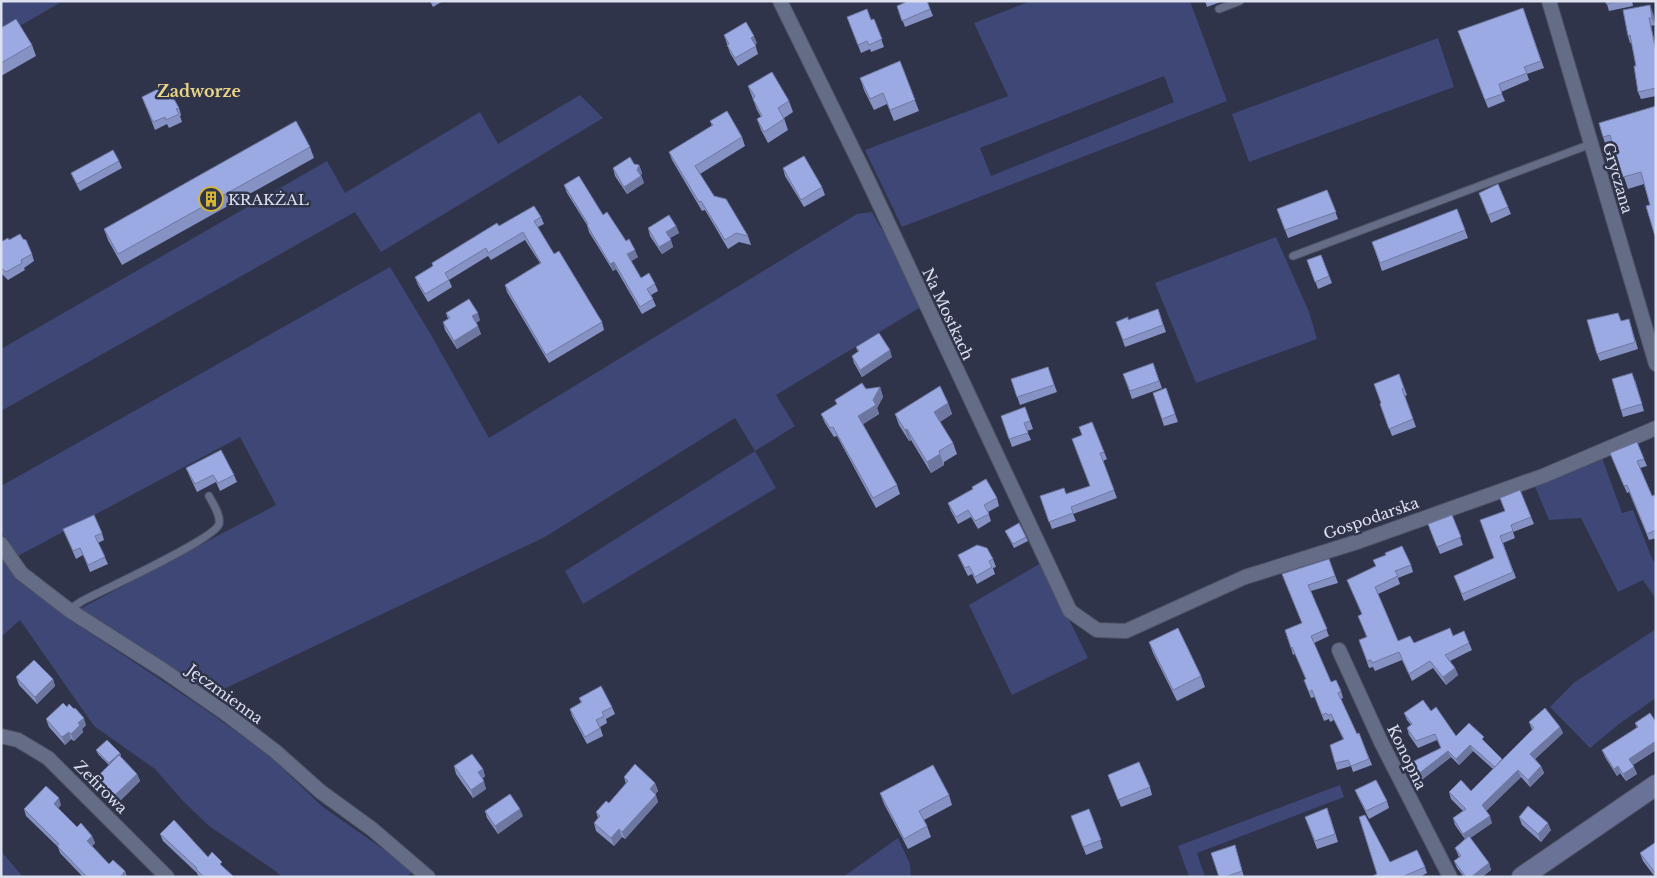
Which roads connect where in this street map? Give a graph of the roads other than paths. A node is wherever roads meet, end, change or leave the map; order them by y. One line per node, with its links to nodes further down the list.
1 (780, 1): 12 (street, Na Mostkach)
2 (1240, 1): 4 (lane)
3 (1549, 1): 5 (street, Gryczana)
4 (1219, 9)
5 (1591, 144): 6 (lane); 7 (street, Gryczana)
6 (1292, 256)
7 (1656, 364)
8 (1656, 428): 12 (street, Gospodarska)
9 (209, 496): 11 (lane)
10 (1, 544): 11 (street, Jęczmienna)
11 (69, 610): 17 (street, Jęczmienna)
12 (1097, 630)
13 (1339, 650): 18 (street, Konopna)
14 (1, 736): 16 (street, Zefirowa)
15 (1656, 785): 19 (street)
16 (167, 877)
17 (428, 877)
18 (1450, 877)
19 (1522, 877)

